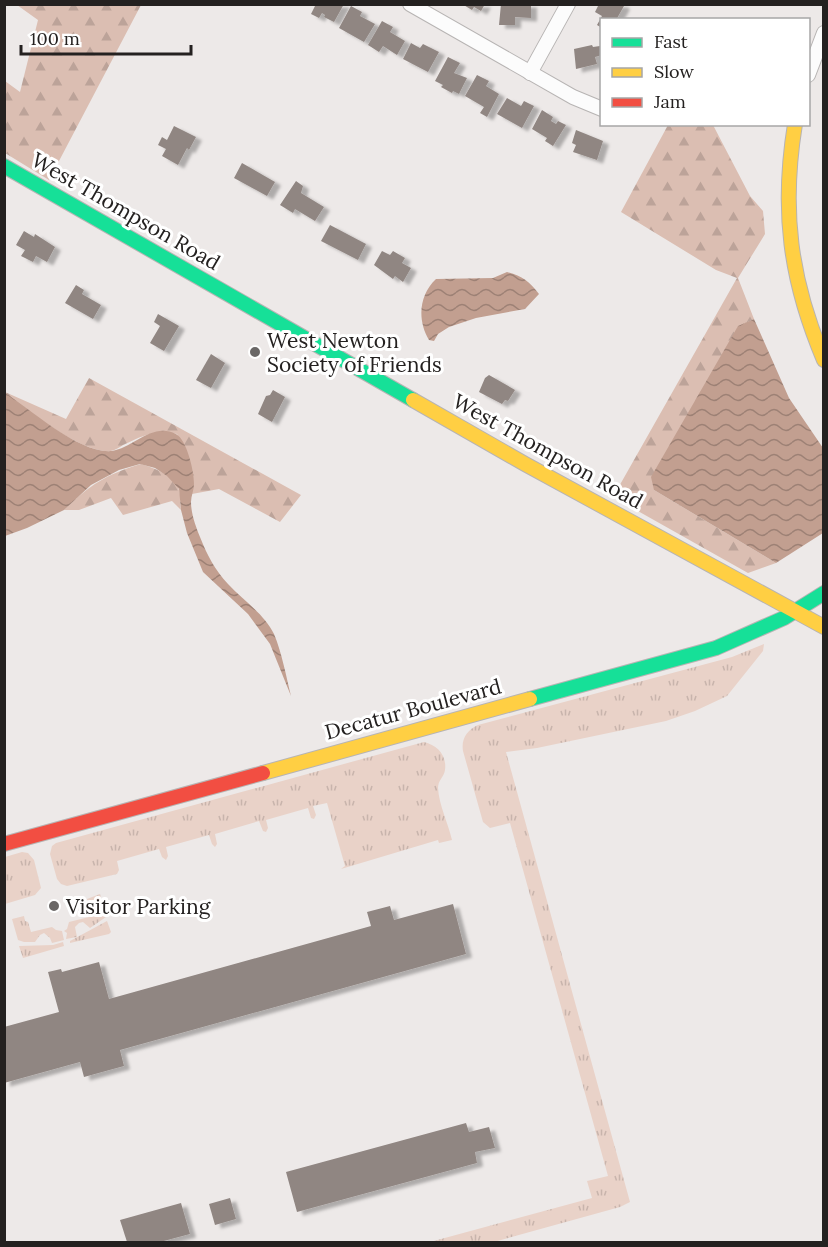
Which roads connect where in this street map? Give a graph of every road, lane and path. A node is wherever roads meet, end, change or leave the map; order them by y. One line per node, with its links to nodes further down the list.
1 (410, 4): 5 (street)
2 (568, 4): 5 (street)
3 (824, 33): 4 (street)
4 (810, 70)
5 (530, 73): 6 (street)
6 (600, 108)
7 (795, 126): 9 (street)
8 (4, 166): 11 (street, West Thompson Road)
9 (824, 360)
10 (824, 593): 11 (street, Decatur Boulevard)
11 (795, 611): 12 (street, West Thompson Road); 13 (street, Decatur Boulevard)
12 (824, 627)
13 (4, 843)

